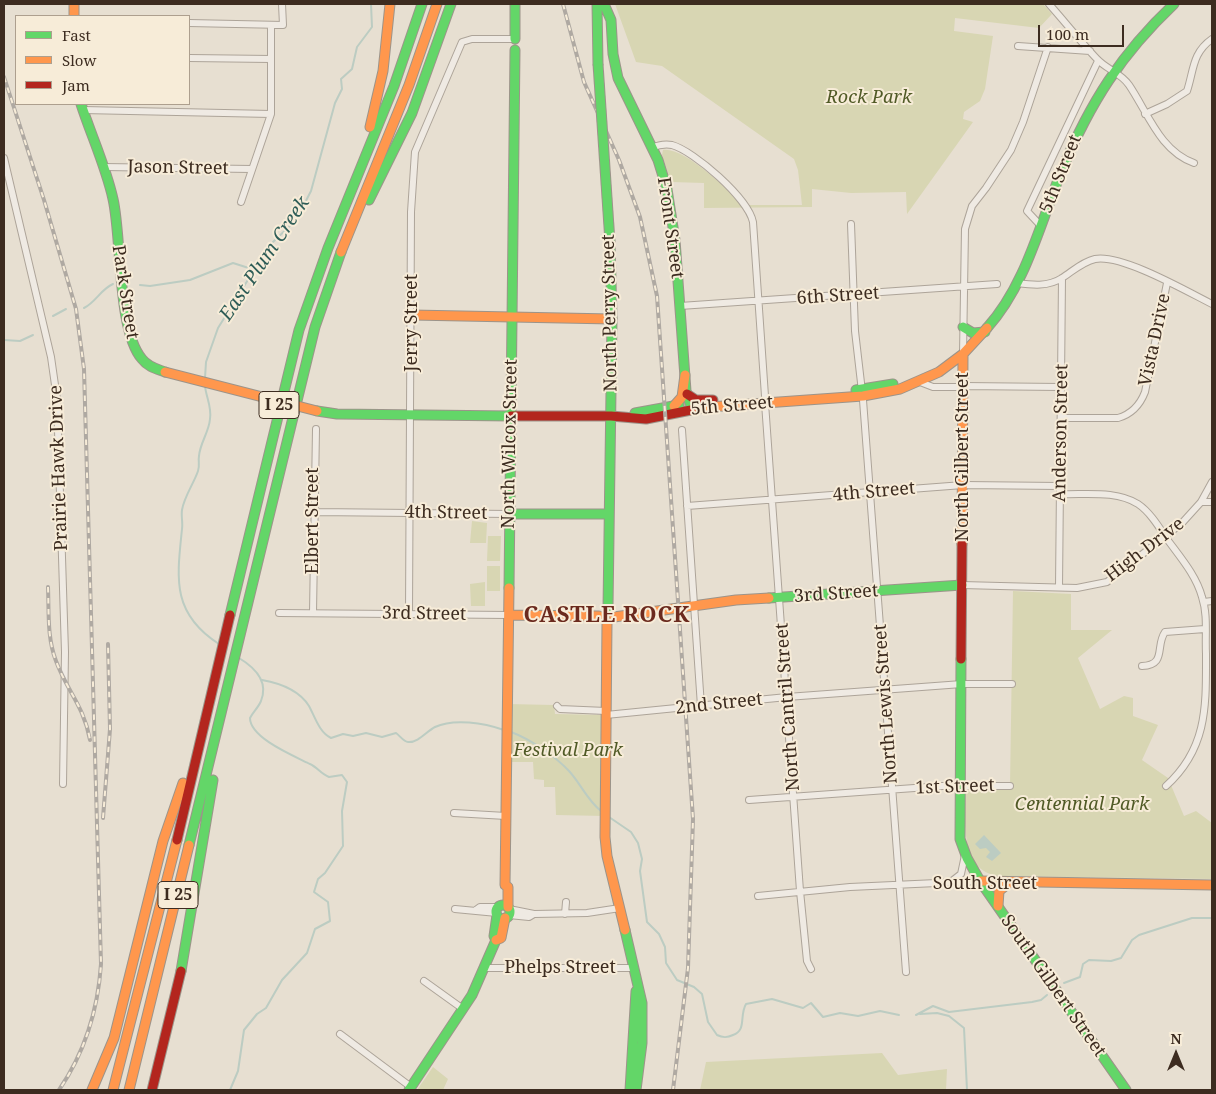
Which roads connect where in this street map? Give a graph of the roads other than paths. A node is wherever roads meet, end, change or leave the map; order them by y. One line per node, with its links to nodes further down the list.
1 (282, 4): 13 (street)
2 (390, 4): 32 (main road)
3 (422, 4): 32 (main road, I 25)
4 (437, 4): 36 (main road, I 25)
5 (451, 4): 36 (main road)
6 (515, 4): 14 (main road, North Wilcox Street)
7 (597, 4): 11 (main road)
8 (604, 4): 16 (main road, Front Street)
9 (1049, 4): 19 (street)
10 (1174, 4): 23 (main road, 5th Street)
11 (597, 19): 16 (main road, Front Street); 48 (main road, North Perry Street, bridge)
12 (190, 23): 13 (street)
13 (271, 25): 21 (street)
14 (515, 39): 46 (street, Jerry Street); 47 (main road, North Wilcox Street)
15 (1212, 39): 26 (street)
16 (612, 45): 27 (main road, Front Street)
17 (1018, 46): 18 (street)
18 (1048, 47): 19 (street); 41 (street, North Gilbert Street)
19 (1090, 51): 22 (street)
20 (190, 58): 21 (street)
21 (271, 59): 25 (street)
22 (1098, 61): 23 (street); 35 (street)
23 (1113, 69): 26 (street); 35 (main road, 5th Street)
24 (82, 107): 25 (street); 30 (main road, Park Street)
25 (271, 114): 31 (street)
26 (1145, 114): 29 (street)
27 (652, 148): 43 (street, North Cantril Street); 45 (main road, Front Street)
28 (4, 158): 108 (street, Prairie Hawk Drive)
29 (1194, 163)
30 (103, 168): 31 (street, Jason Street); 62 (main road, Park Street, bridge)
31 (252, 169): 33 (street)
32 (349, 193): 107 (main road, I 25)
33 (241, 202)
34 (851, 224): 42 (street, North Lewis Street)
35 (1040, 225): 38 (main road, 5th Street)
36 (340, 254): 103 (main road, I 25)
37 (1062, 278): 38 (street); 39 (street); 54 (street, Anderson Street)
38 (1017, 282): 50 (main road, 5th Street)
39 (1167, 283): 44 (street); 66 (street, Vista Drive)
40 (997, 284): 41 (street, 6th Street)
41 (964, 286): 42 (street, 6th Street); 49 (street, North Gilbert Street)
42 (854, 294): 43 (street, 6th Street); 57 (street, North Lewis Street)
43 (758, 301): 45 (street, 6th Street); 58 (street, North Cantril Street)
44 (1212, 304)
45 (680, 306): 52 (main road, Front Street)
46 (412, 315): 47 (main road); 63 (street, Jerry Street)
47 (512, 317): 48 (main road); 64 (main road, North Wilcox Street)
48 (612, 319): 65 (main road, North Perry Street)
49 (963, 327): 50 (main road); 51 (street, North Gilbert Street)
50 (985, 332): 51 (main road, 5th Street)
51 (963, 354): 53 (main road, 5th Street); 55 (main road, North Gilbert Street); 57 (main road, 5th Street)
52 (685, 375): 56 (main road, Front Street); 61 (main road)
53 (920, 382): 55 (street); 57 (main road, 5th Street)
54 (1061, 386): 55 (street); 66 (street, Anderson Street)
55 (963, 387): 70 (main road, North Gilbert Street)
56 (686, 391): 59 (main road, Front Street); 60 (main road)
57 (863, 393): 58 (main road, 5th Street); 72 (street, North Lewis Street)
58 (765, 400): 60 (main road, 5th Street); 73 (street, North Cantril Street)
59 (690, 403): 60 (main road); 61 (main road, 5th Street)
60 (711, 404): 65 (main road, 5th Street)
61 (674, 406): 65 (main road, 5th Street)
62 (317, 411): 63 (main road, 5th Street)
63 (411, 415): 64 (main road, 5th Street); 78 (street, Jerry Street)
64 (511, 416): 65 (main road, 5th Street); 79 (main road, North Wilcox Street)
65 (611, 416): 80 (main road, North Perry Street)
66 (1061, 418): 71 (street, Anderson Street)
67 (316, 429): 77 (street, Elbert Street)
68 (682, 430): 76 (street)
69 (1212, 482): 74 (street, High Drive)
70 (963, 485): 71 (street, 4th Street); 72 (street, 4th Street); 82 (main road, North Gilbert Street)
71 (1060, 490): 81 (street, 4th Street); 83 (street, Anderson Street)
72 (870, 493): 73 (street, 4th Street); 84 (street, North Lewis Street)
73 (774, 500): 76 (street, 4th Street); 85 (street, North Cantril Street)
74 (1201, 502): 75 (street); 81 (street, High Drive)
75 (1212, 502)
76 (688, 506): 88 (street)
77 (314, 512): 78 (street, 4th Street); 91 (street, Elbert Street)
78 (410, 513): 79 (street, 4th Street); 92 (street, Jerry Street)
79 (510, 514): 80 (main road, 4th Street); 93 (main road, North Wilcox Street)
80 (608, 514): 89 (main road, North Perry Street)
81 (1166, 536): 83 (street, High Drive); 87 (street, 4th Street)
82 (962, 585): 83 (street, 3rd Street); 84 (main road, 3rd Street); 98 (main road, North Gilbert Street)
83 (1059, 587)
84 (877, 591): 85 (main road, 3rd Street); 101 (street, North Lewis Street)
85 (781, 598): 88 (main road, 3rd Street); 102 (street, North Cantril Street)
86 (1212, 601): 87 (street)
87 (1204, 602): 96 (street, 4th Street)
88 (694, 605): 95 (main road, 3rd Street); 105 (street)
89 (608, 608): 94 (main road); 95 (main road)
90 (279, 613): 91 (street, 3rd Street)
91 (313, 613): 92 (street, 3rd Street)
92 (410, 614): 93 (street, 3rd Street)
93 (508, 615): 94 (main road, 3rd Street); 116 (main road, North Wilcox Street)
94 (599, 616): 95 (main road)
95 (610, 620): 106 (main road)
96 (1206, 629): 97 (street); 100 (street, 4th Street)
97 (1142, 666)
98 (962, 684): 99 (street, 2nd Street); 101 (street, 2nd Street); 109 (main road, North Gilbert Street)
99 (1012, 684)
100 (1209, 690): 111 (street, 4th Street)
101 (884, 691): 102 (street, 2nd Street); 112 (street, North Lewis Street)
102 (787, 697): 105 (street, 2nd Street); 113 (street, North Cantril Street)
103 (225, 700): 141 (main road, I 25); 142 (main road)
104 (557, 706): 106 (street, 2nd Street)
105 (702, 706): 106 (street, 2nd Street)
106 (606, 713): 126 (main road)
107 (203, 725): 139 (main road); 140 (main road, I 25)
108 (63, 784)
109 (960, 785): 110 (street, 1st Street); 112 (street, 1st Street); 117 (main road, North Gilbert Street)
110 (1010, 786)
111 (1166, 786)
112 (892, 790): 113 (street, 1st Street); 121 (street, North Lewis Street)
113 (794, 796): 114 (street, 1st Street); 123 (street, North Cantril Street)
114 (749, 800)
115 (454, 813): 116 (street)
116 (506, 816): 129 (main road, North Wilcox Street)
117 (965, 855): 118 (main road, North Gilbert Street); 119 (street)
118 (980, 881): 119 (street, South Street); 120 (main road, South Street); 127 (main road, South Gilbert Street)
119 (950, 882): 121 (street, South Street)
120 (1010, 882): 122 (main road, South Street); 127 (main road)
121 (898, 885): 123 (street, South Street); 134 (street, North Lewis Street)
122 (1212, 885)
123 (800, 891): 124 (street, South Street); 133 (street, North Cantril Street)
124 (758, 896)
125 (566, 902): 130 (street)
126 (620, 908): 130 (street); 132 (main road)
127 (999, 908): 145 (main road, South Gilbert Street)
128 (455, 909): 129 (street)
129 (503, 911): 130 (street); 131 (main road)
130 (566, 914)
131 (486, 968): 132 (street, Phelps Street); 136 (main road)
132 (635, 968): 143 (main road); 144 (main road)
133 (811, 970)
134 (906, 972)
135 (424, 981): 136 (street)
136 (463, 1008): 138 (main road)
137 (340, 1034): 138 (street)
138 (410, 1089)
139 (92, 1090)
140 (113, 1090)
141 (129, 1090)
142 (152, 1090)
143 (630, 1090)
144 (636, 1090)
145 (1126, 1090)

